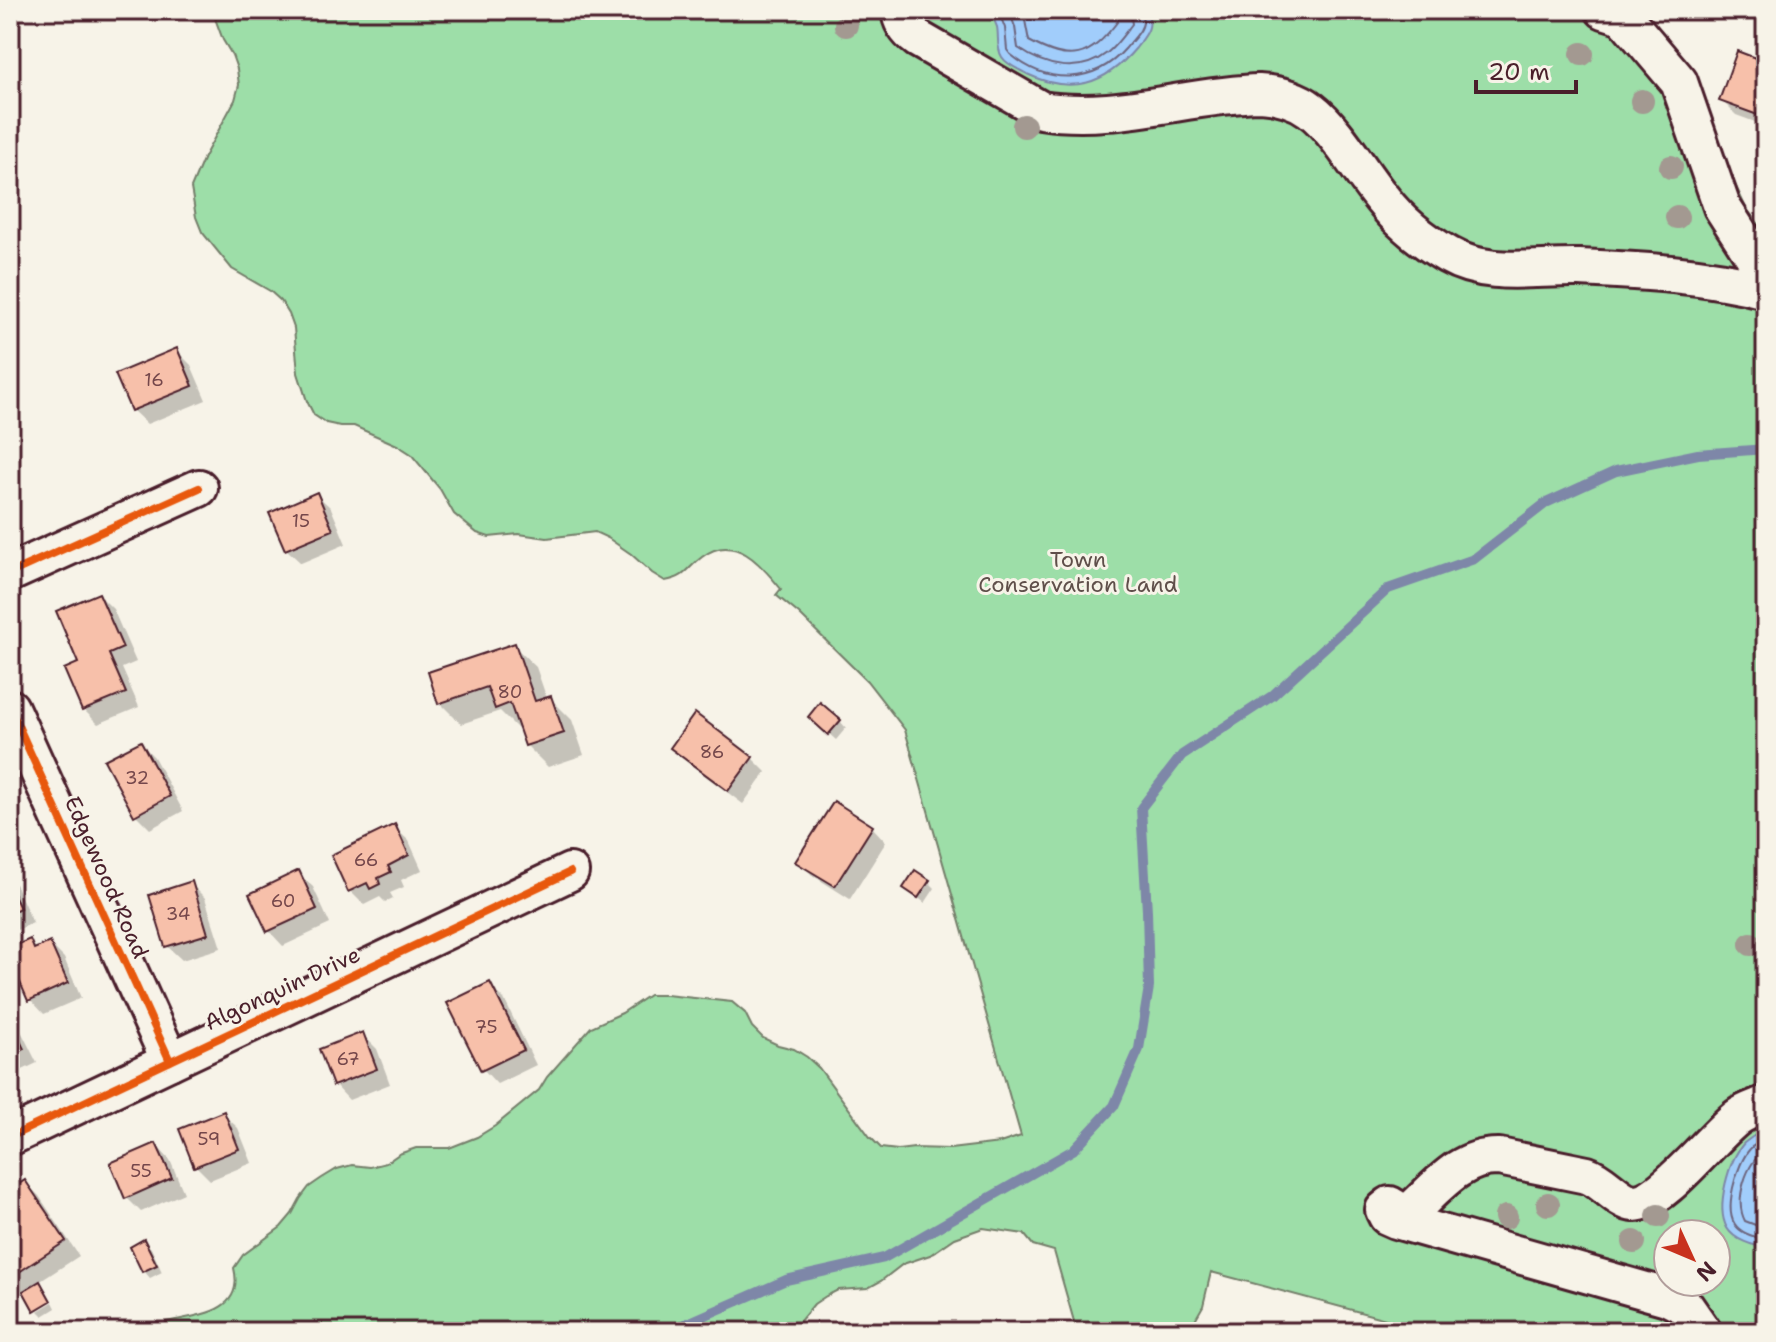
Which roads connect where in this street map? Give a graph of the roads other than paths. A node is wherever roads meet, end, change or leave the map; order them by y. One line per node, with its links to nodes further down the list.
1 (900, 10): 4 (street)
2 (1604, 10): 3 (street)
3 (1766, 273)
4 (1766, 290)
5 (199, 488): 6 (street)
6 (10, 573)
7 (10, 708): 9 (street, Edgewood Road)
8 (570, 872): 9 (street, Algonquin Drive)
9 (170, 1061): 11 (street, Algonquin Drive)
10 (1766, 1104): 12 (street)
11 (10, 1137)
12 (1703, 1332)

